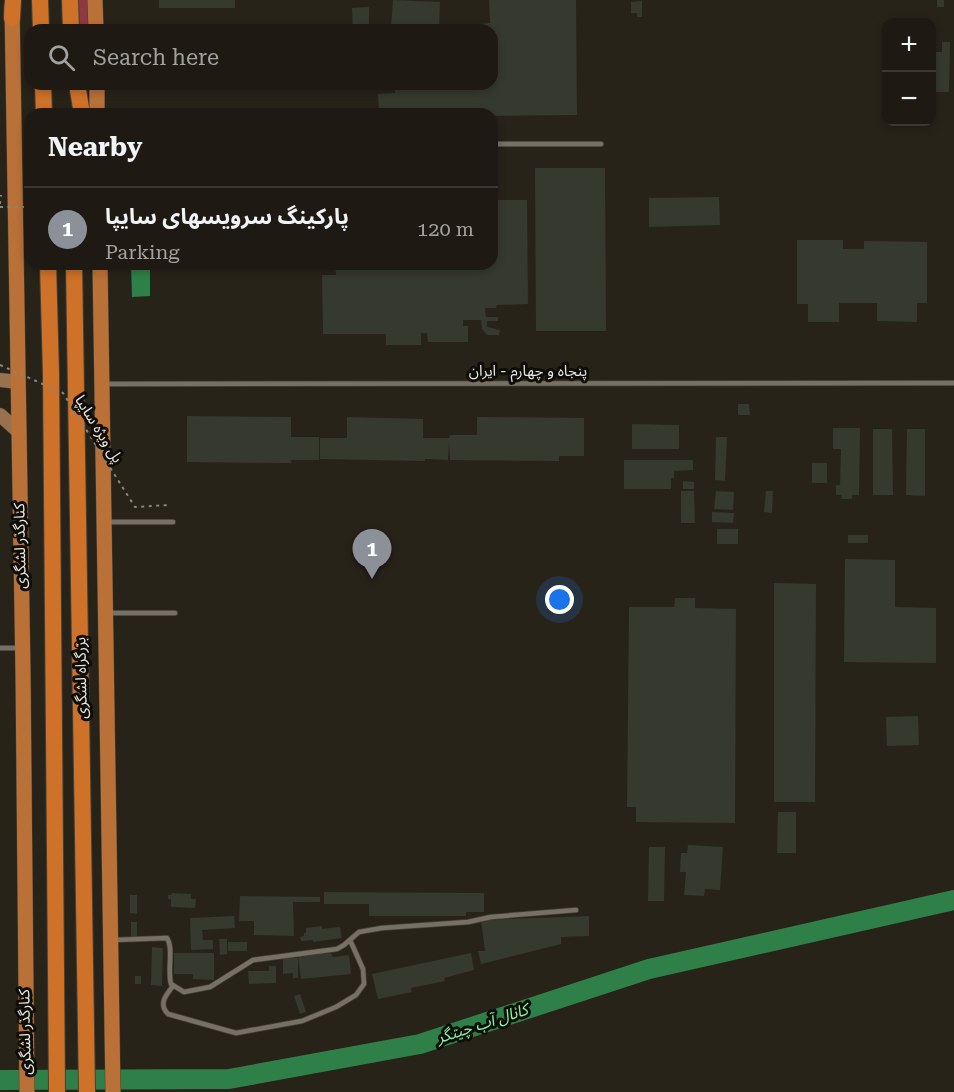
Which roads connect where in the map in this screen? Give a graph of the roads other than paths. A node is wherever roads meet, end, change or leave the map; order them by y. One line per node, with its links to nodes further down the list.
1 (13, 0): 5 (highway)
2 (40, 0): 6 (highway)
3 (70, 0): 7 (highway)
4 (95, 0): 8 (main road)
5 (12, 18): 23 (main road, کنارگذر لشگری)
6 (41, 24)
7 (71, 24)
8 (96, 24)
9 (43, 90): 13 (highway)
10 (72, 90): 14 (highway)
11 (78, 90): 15 (highway)
12 (97, 90): 16 (main road)
13 (44, 108)
14 (72, 108)
15 (81, 108)
16 (97, 108)
17 (498, 144): 18 (lane)
18 (601, 144)
19 (48, 270): 39 (highway, بزرگراه لشگری)
20 (74, 270): 40 (highway, بزرگراه لشگری)
21 (100, 270): 25 (main road)
22 (0, 380): 23 (main road)
23 (18, 382): 27 (main road, کنارگذر لشگری)
24 (954, 383): 25 (lane, پنجاه و چهارم - ایران)
25 (102, 384): 28 (main road)
26 (0, 415): 27 (main road)
27 (18, 430): 33 (main road, کنارگذر لشگری)
28 (104, 522): 29 (lane); 30 (main road)
29 (173, 522)
30 (105, 613): 31 (lane); 35 (main road)
31 (175, 613)
32 (0, 648): 33 (lane)
33 (22, 648): 38 (main road, کنارگذر لشگری)
34 (576, 910): 36 (lane)
35 (111, 940): 37 (lane); 41 (main road)
36 (350, 940): 37 (lane); 37 (lane)
37 (173, 986)
38 (27, 1092)
39 (57, 1092)
40 (87, 1092)
41 (113, 1092)

